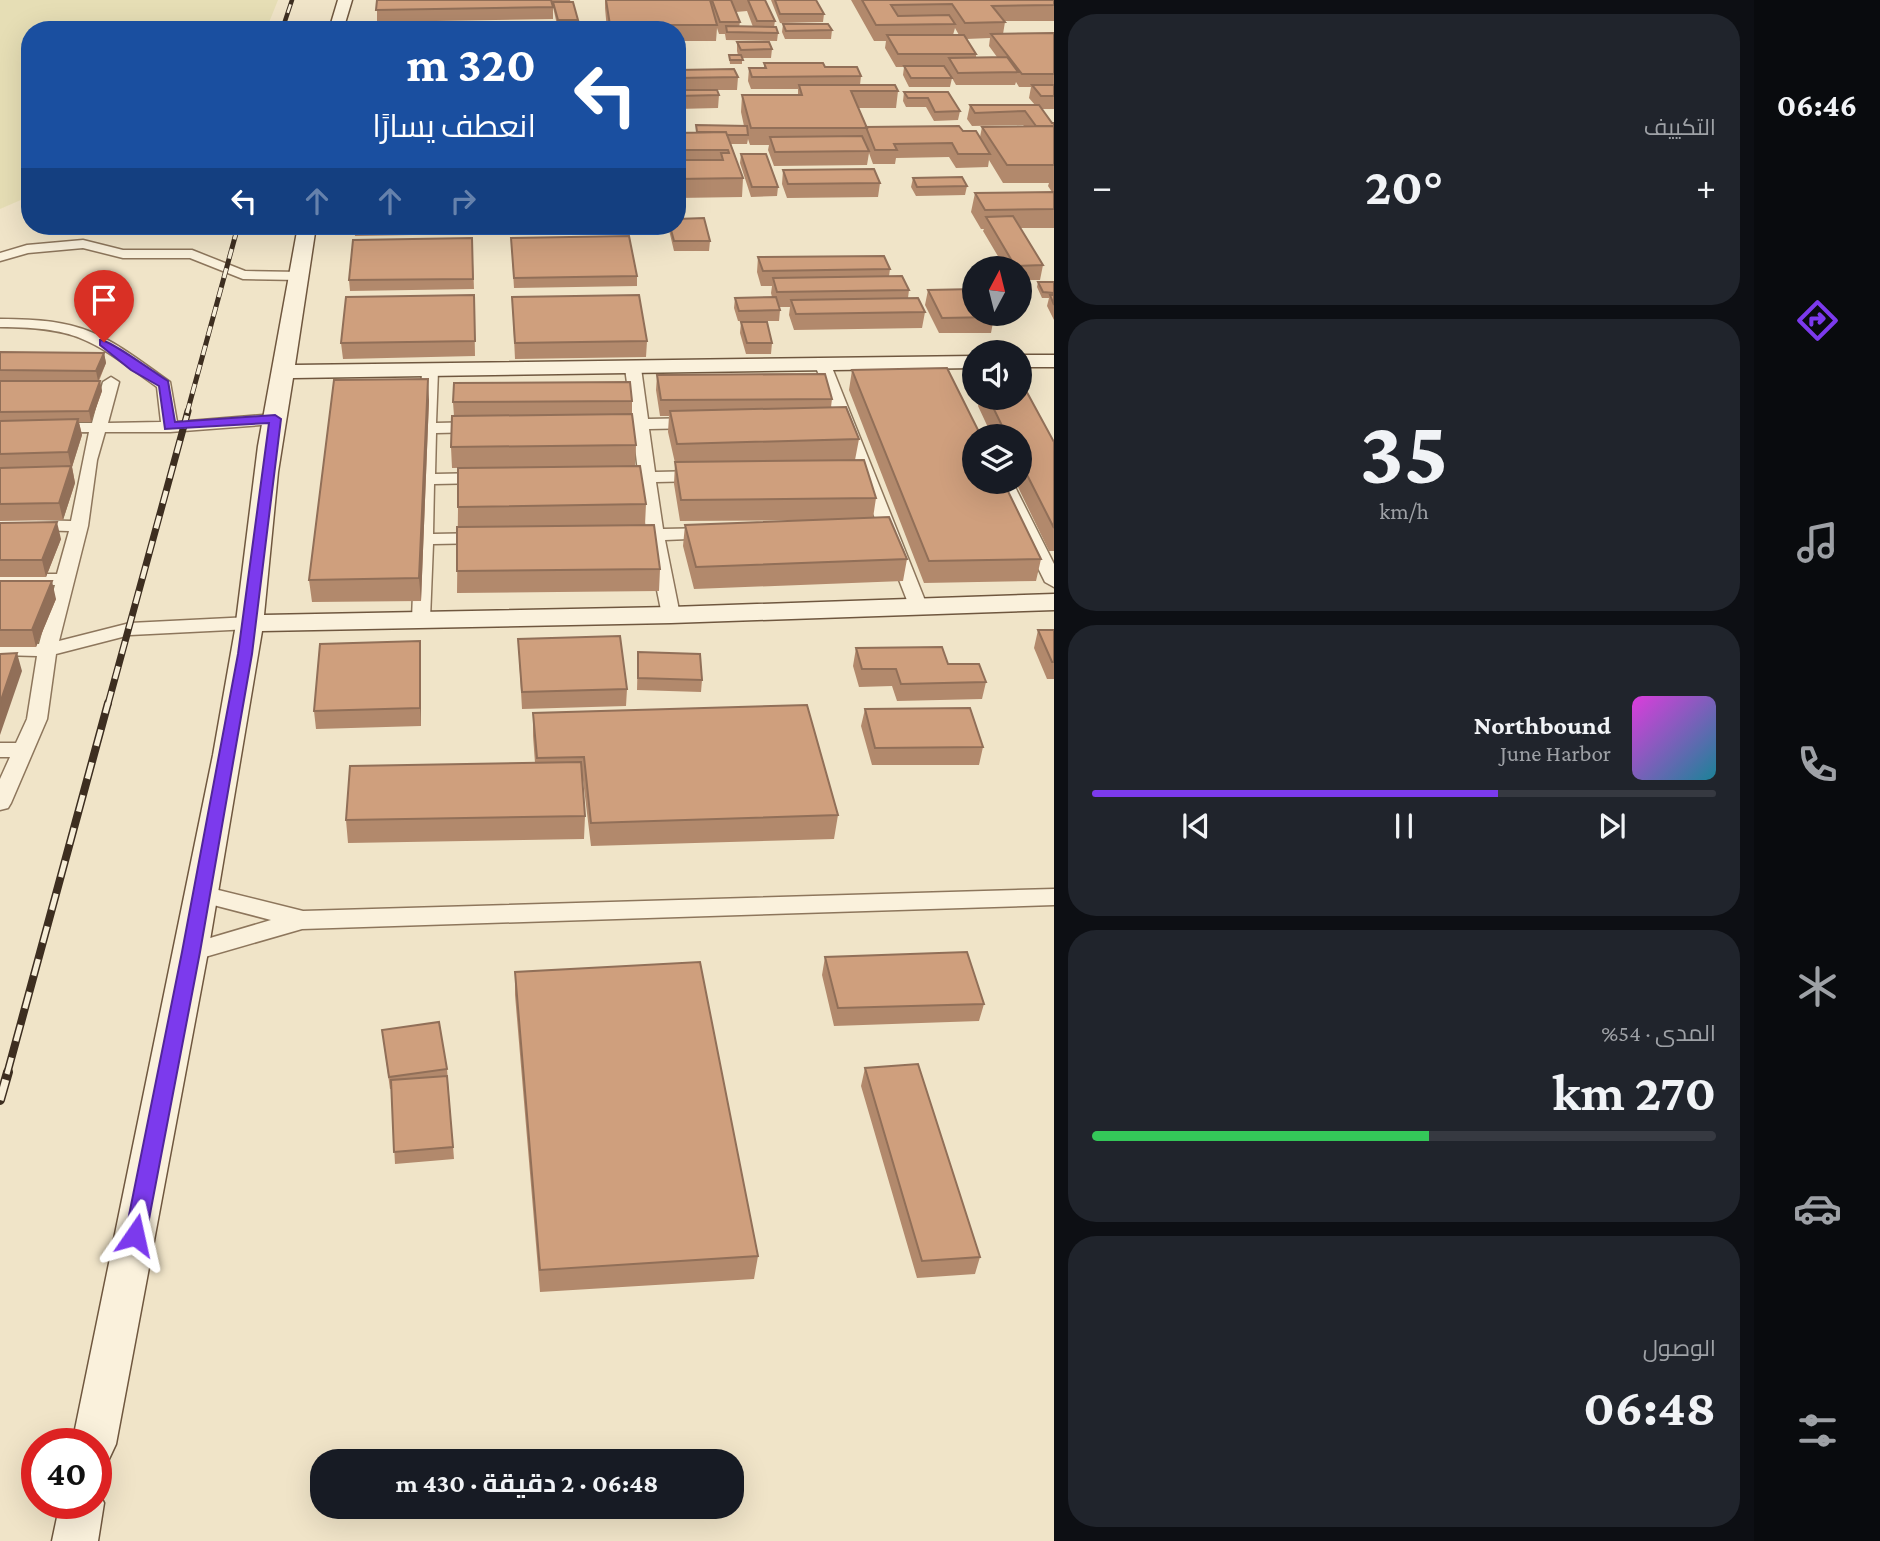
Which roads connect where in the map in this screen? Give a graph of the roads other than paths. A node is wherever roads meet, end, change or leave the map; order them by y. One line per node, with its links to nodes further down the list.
1 (345, 0): 2 (street)
2 (339, 21)
3 (306, 235): 5 (street)
4 (0, 257): 5 (street)
5 (301, 276): 13 (street)
6 (0, 323): 14 (street)
7 (1032, 361): 8 (street)
8 (1054, 361)
9 (822, 365): 10 (street); 11 (street); 32 (street)
10 (962, 365)
11 (633, 368): 12 (street); 17 (street)
12 (430, 371): 13 (street); 23 (street)
13 (284, 372): 15 (street)
14 (152, 378): 19 (street); 22 (street)
15 (275, 419): 19 (street); 46 (street)
16 (709, 422): 17 (street)
17 (642, 424): 18 (street); 26 (street)
18 (588, 425)
19 (170, 426): 22 (street)
20 (495, 427): 23 (street)
21 (0, 428): 22 (street)
22 (97, 428): 31 (street)
23 (428, 428): 28 (street)
24 (716, 476): 26 (street)
25 (593, 477): 26 (street)
26 (648, 477): 35 (street)
27 (496, 478): 28 (street)
28 (427, 479): 38 (street)
29 (1010, 494): 41 (street)
30 (0, 524): 31 (street)
31 (79, 526): 40 (street)
32 (889, 527): 33 (street); 43 (street)
33 (861, 528)
34 (738, 533): 35 (street)
35 (655, 535): 36 (street); 44 (street)
36 (615, 536)
37 (506, 538): 38 (street)
38 (425, 539): 45 (street)
39 (0, 579): 40 (street)
40 (66, 580): 48 (street)
41 (1054, 582)
42 (1054, 602): 43 (street)
43 (919, 608): 44 (street)
44 (671, 615): 45 (street)
45 (421, 619): 46 (street)
46 (250, 623): 48 (street); 52 (street)
47 (0, 649): 48 (street)
48 (47, 650): 50 (street)
49 (0, 750): 50 (street)
50 (25, 750): 51 (street)
51 (0, 803)
52 (202, 894): 54 (street); 55 (street)
53 (1054, 897): 54 (street)
54 (302, 920): 55 (street)
55 (191, 952): 56 (street)
56 (97, 1428)
57 (79, 1519): 58 (street)
58 (75, 1541)

